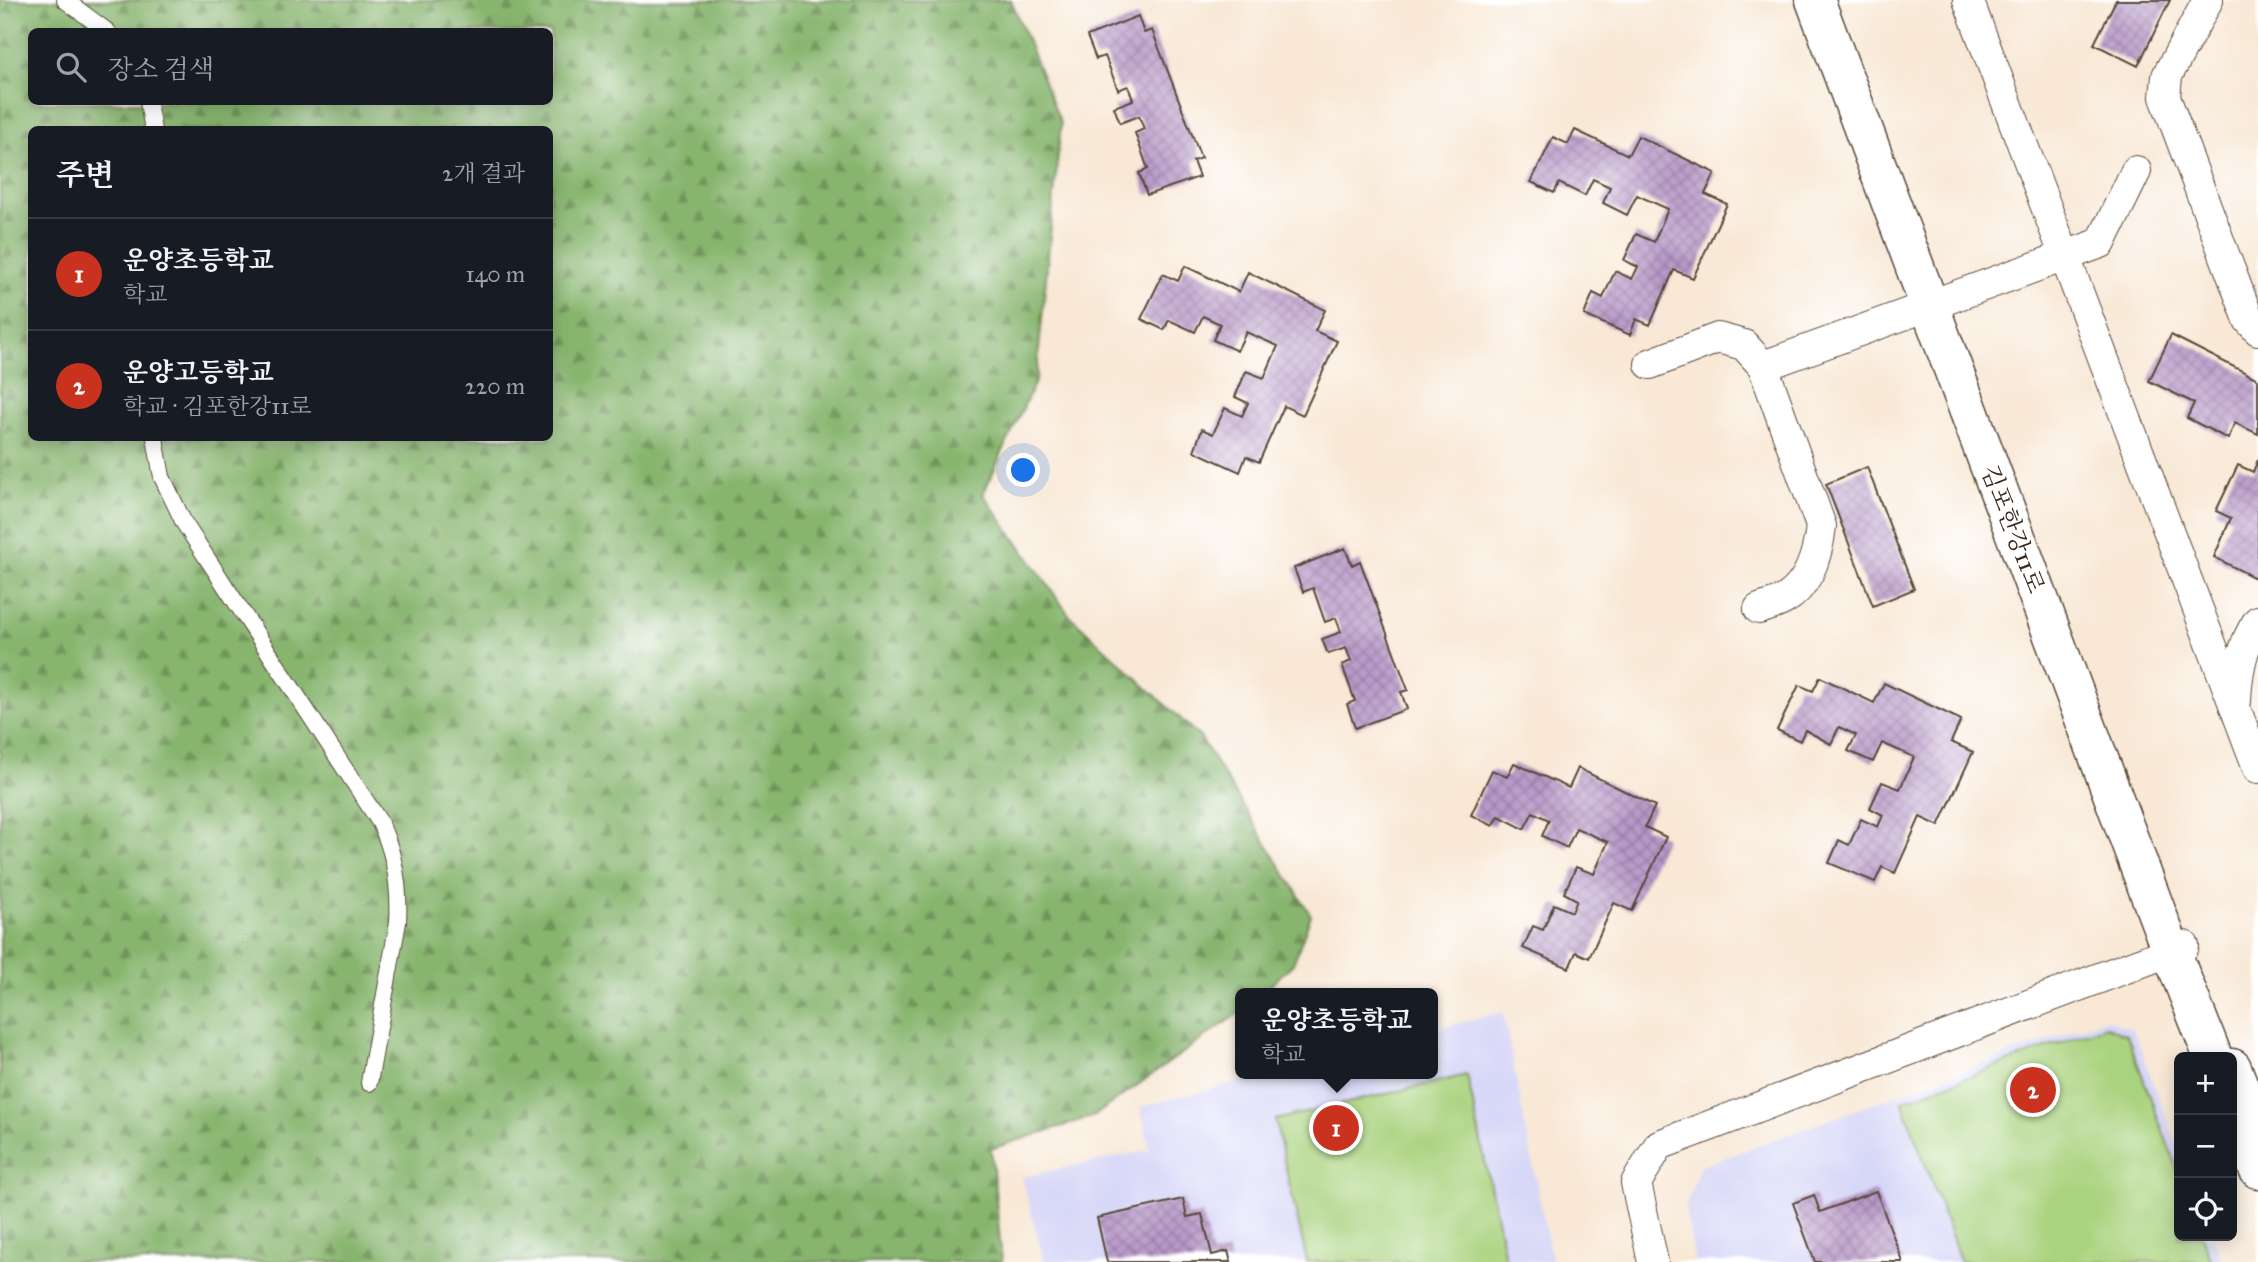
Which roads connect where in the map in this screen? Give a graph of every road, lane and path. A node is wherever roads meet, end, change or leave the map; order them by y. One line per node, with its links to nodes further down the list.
1 (65, 0): 6 (lane)
2 (1815, 0): 11 (street, 김포한강11로)
3 (1832, 0): 11 (street, 김포한강11로)
4 (1968, 0): 10 (street)
5 (2208, 0): 12 (street)
6 (103, 28)
7 (149, 105): 8 (lane)
8 (152, 126)
9 (2136, 172): 10 (street)
10 (2066, 256): 11 (street); 18 (street)
11 (1936, 302): 14 (street); 21 (street, 김포한강11로)
12 (2258, 330)
13 (1650, 365): 14 (street)
14 (1763, 366): 16 (street)
15 (156, 441): 25 (lane)
16 (1759, 609)
17 (2258, 621): 18 (street)
18 (2236, 710): 19 (street); 20 (street)
19 (2258, 735)
20 (2258, 768)
21 (2177, 949): 22 (street, 김포한강11로); 23 (street, 김포한강11로); 29 (street)
22 (2211, 1052)
23 (2226, 1052)
24 (2237, 1081): 27 (street)
25 (369, 1083)
26 (2236, 1115): 28 (street)
27 (2258, 1134)
28 (2258, 1169)
29 (1653, 1262)

